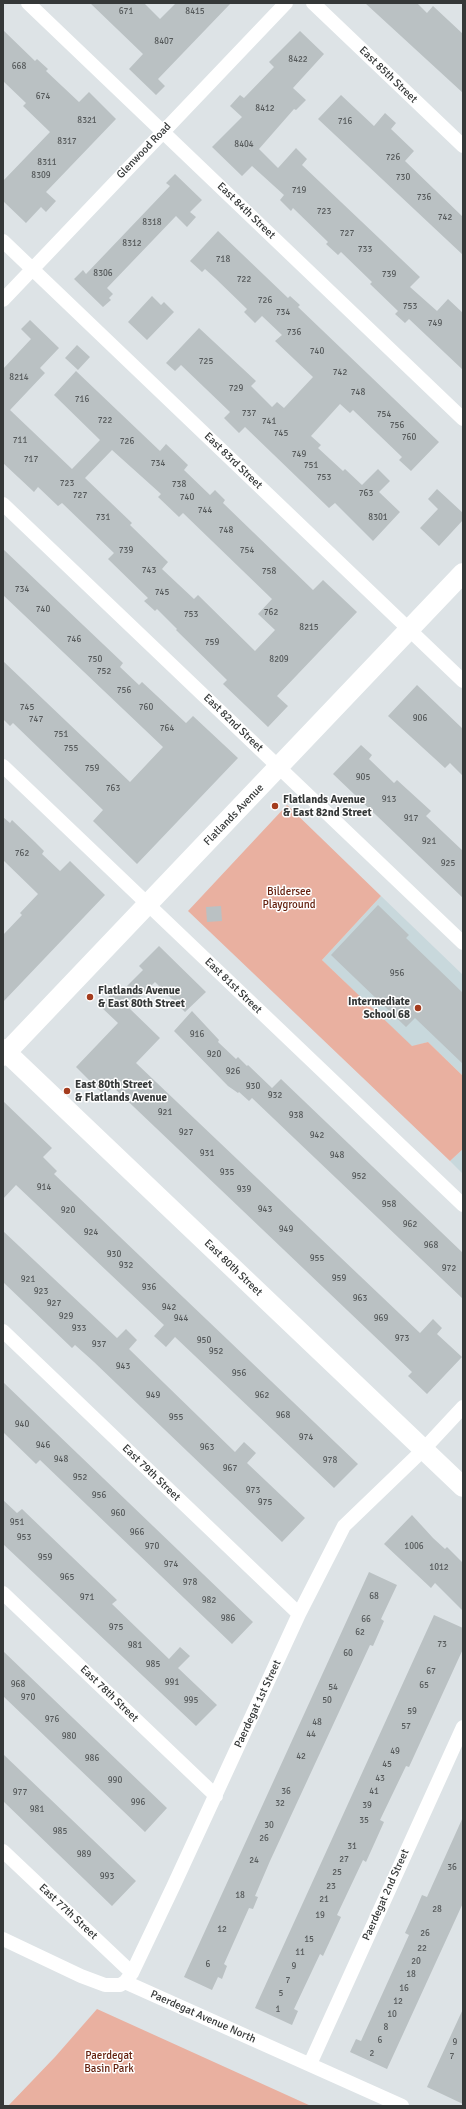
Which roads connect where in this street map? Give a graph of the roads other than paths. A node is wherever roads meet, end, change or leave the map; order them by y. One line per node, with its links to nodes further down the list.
1 (28, 3): 4 (street, East 84th Street)
2 (286, 3): 4 (street, Glenwood Road)
3 (313, 3): 5 (street, East 85th Street)
4 (163, 132): 7 (street, Glenwood Road); 9 (street, East 84th Street)
5 (463, 146)
6 (3, 241): 7 (street, East 83rd Street)
7 (32, 269): 8 (street, Glenwood Road); 12 (street, East 83rd Street)
8 (3, 300)
9 (463, 419)
10 (3, 504): 15 (street, East 82nd Street)
11 (463, 573): 12 (main road, Flatlands Avenue)
12 (409, 629): 13 (street, East 83rd Street); 15 (main road, Flatlands Avenue)
13 (463, 681)
14 (3, 766): 16 (street, East 81st Street)
15 (279, 768): 16 (main road, Flatlands Avenue); 17 (street, East 82nd Street)
16 (148, 904): 18 (main road, Flatlands Avenue); 19 (street, East 81st Street)
17 (463, 943)
18 (4, 1052): 22 (main road, East 80th Street)
19 (463, 1205)
20 (3, 1331): 25 (street, East 79th Street)
21 (463, 1407): 22 (street, Paerdegat 1st Street)
22 (423, 1450): 23 (main road, East 80th Street); 25 (street, Paerdegat 1st Street)
23 (463, 1487)
24 (3, 1593): 27 (street, East 78th Street)
25 (299, 1614): 27 (street, Paerdegat 1st Street)
26 (463, 1726): 31 (street, Paerdegat 2nd Street)
27 (216, 1796): 30 (street, Paerdegat 1st Street)
28 (3, 1851): 30 (street, East 77th Street)
29 (3, 1939): 30 (street)
30 (129, 1977): 31 (street, Paerdegat Avenue North)
31 (310, 2064): 32 (street, Paerdegat Avenue North)
32 (402, 2106)

